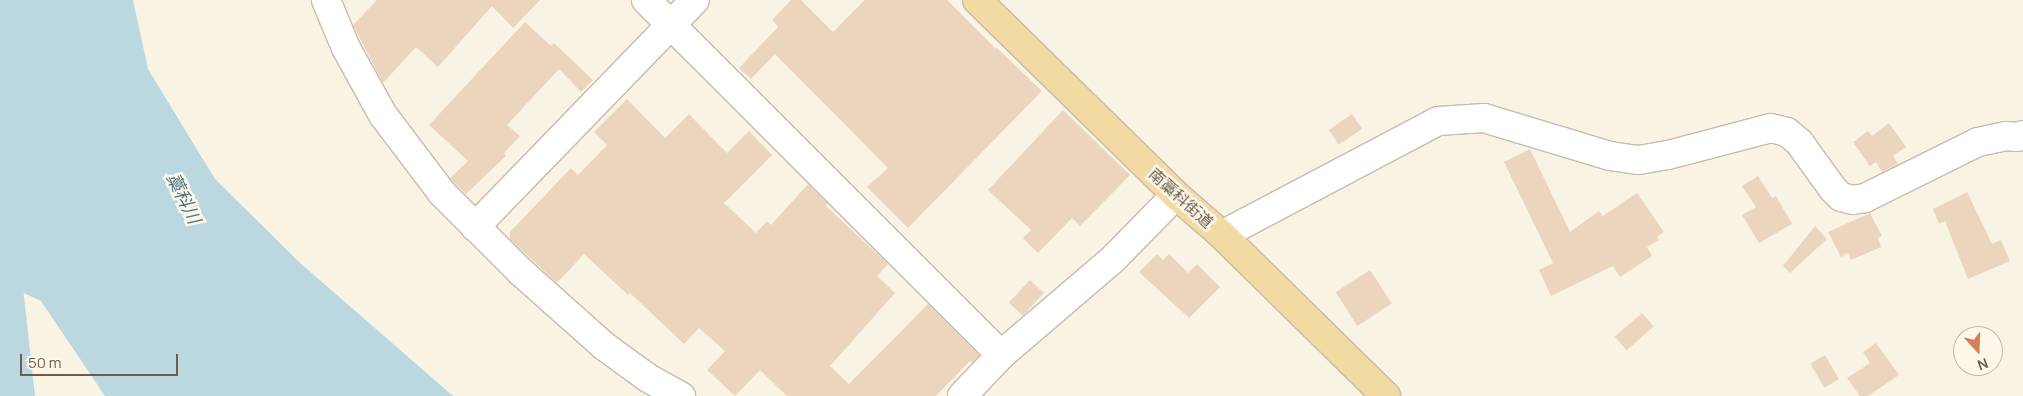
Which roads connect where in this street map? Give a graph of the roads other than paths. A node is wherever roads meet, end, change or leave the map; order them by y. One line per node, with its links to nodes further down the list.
1 (326, 0): 8 (street)
2 (646, 0): 5 (street)
3 (694, 0): 5 (street)
4 (977, 0): 7 (main road, 南藁科街道)
5 (671, 24): 8 (street); 10 (street)
6 (2023, 136): 9 (street)
7 (1176, 195): 9 (main road, 南藁科街道); 10 (street)
8 (475, 227): 11 (street)
9 (1222, 235): 13 (main road, 南藁科街道)
10 (1001, 354): 12 (street)
11 (681, 396)
12 (962, 396)
13 (1386, 396)

